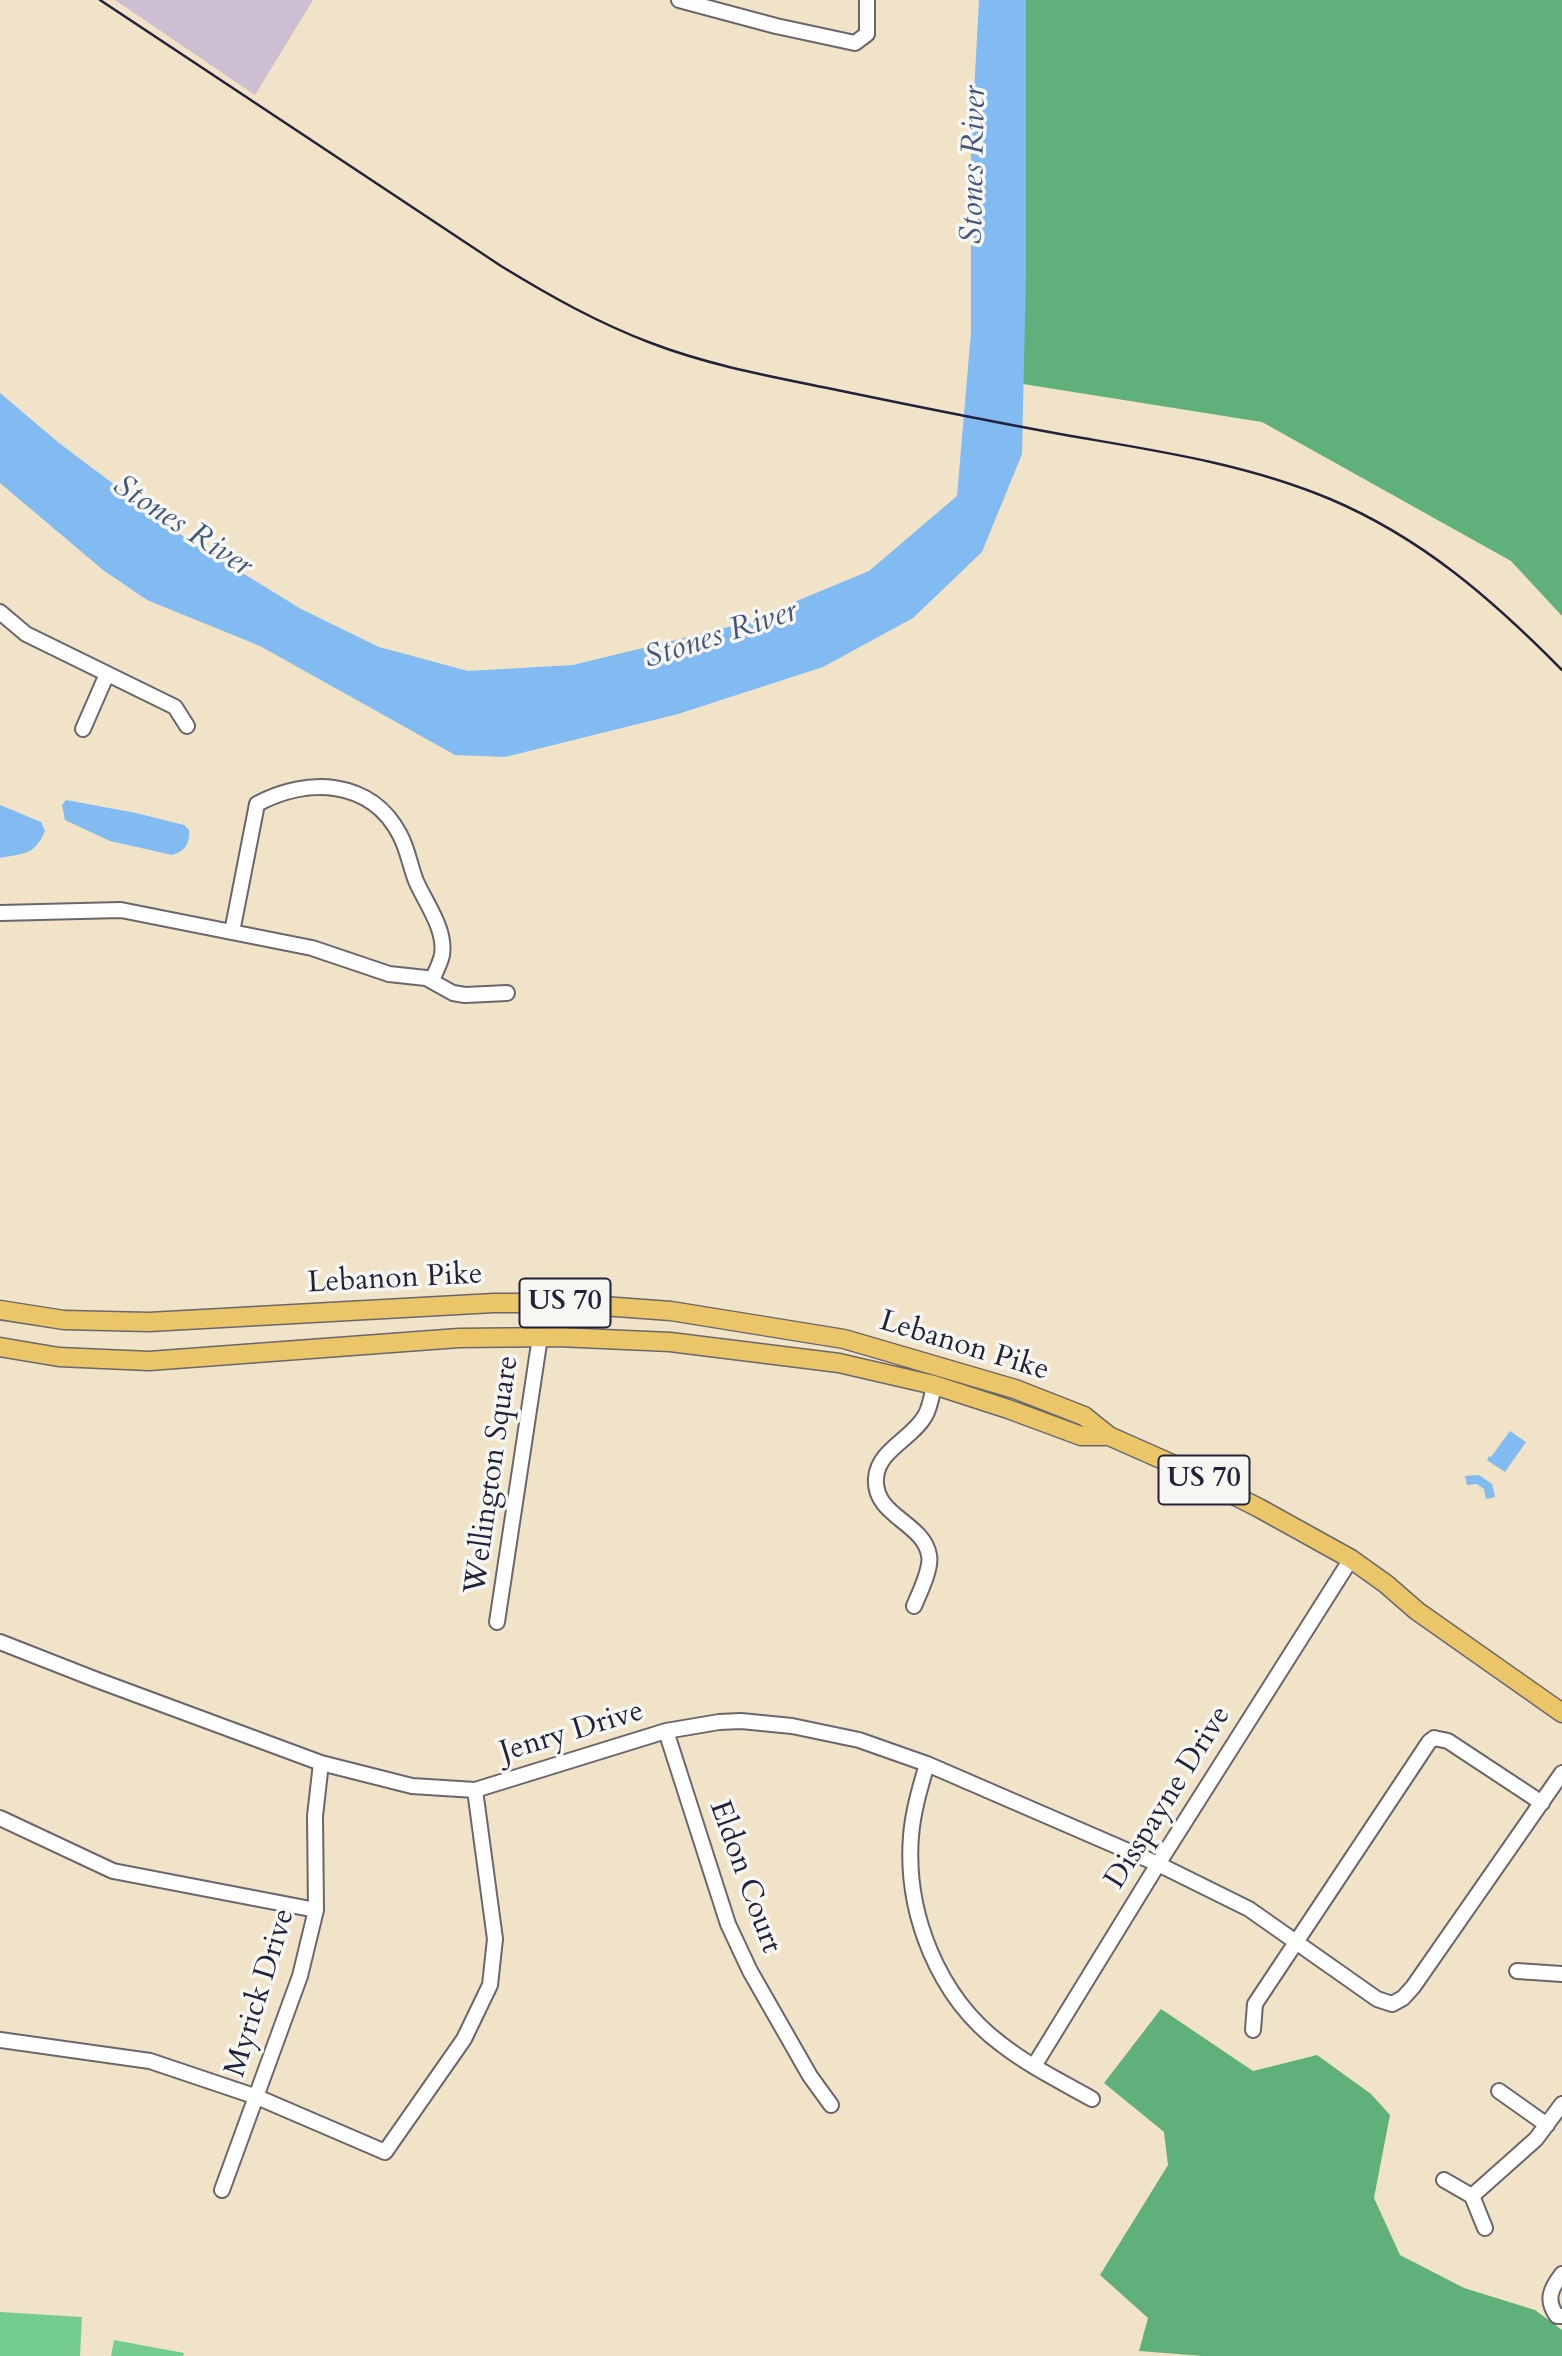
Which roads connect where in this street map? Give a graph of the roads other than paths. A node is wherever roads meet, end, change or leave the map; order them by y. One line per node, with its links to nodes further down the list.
1 (679, 0): 2 (street)
2 (867, 0)
3 (0, 612): 4 (street)
4 (107, 674): 5 (street); 6 (street)
5 (187, 726)
6 (83, 729)
7 (0, 913): 8 (street)
8 (232, 932): 9 (street); 9 (street)
9 (432, 980): 10 (street)
10 (507, 993)
11 (562, 1303): 12 (main road, Lebanon Pike / US 70); 13 (main road, Lebanon Pike / US 70); 15 (main road)
12 (0, 1310)
13 (806, 1333): 17 (main road); 19 (main road, Lebanon Pike / US 70)
14 (540, 1337): 15 (main road, Lebanon Pike / US 70); 16 (main road, Lebanon Pike / US 70); 22 (street, Wellington Square)
15 (558, 1337): 17 (main road, Lebanon Pike / US 70)
16 (0, 1347)
17 (801, 1359): 18 (main road, Lebanon Pike / US 70)
18 (934, 1385): 19 (main road, Lebanon Pike / US 70); 21 (street)
19 (1109, 1436): 20 (main road, Lebanon Pike / US 70)
20 (1351, 1559): 24 (main road, Lebanon Pike / US 70); 32 (street, Disspayne Drive)
21 (914, 1606)
22 (497, 1622)
23 (0, 1642): 26 (street, Jenry Drive)
24 (1562, 1713)
25 (666, 1731): 27 (street, Jenry Drive); 29 (street, Jenry Drive); 44 (street, Eldon Court)
26 (321, 1763): 29 (street, Jenry Drive); 33 (street, Myrick Drive)
27 (927, 1763): 32 (street, Jenry Drive); 39 (street)
28 (1562, 1773): 30 (street, Jenry Drive)
29 (475, 1790): 41 (street)
30 (1542, 1803): 34 (street, Jenry Drive); 34 (street)
31 (0, 1818): 33 (street)
32 (1158, 1864): 34 (street, Jenry Drive); 39 (street, Disspayne Drive)
33 (316, 1910): 41 (street, Myrick Drive)
34 (1296, 1942): 37 (street)
35 (1517, 1971): 36 (street)
36 (1562, 1974)
37 (1253, 2030)
38 (0, 2040): 41 (street)
39 (1034, 2066): 42 (street)
40 (1499, 2091): 45 (street)
41 (257, 2097): 47 (street, Myrick Drive)
42 (1092, 2099)
43 (1562, 2104): 45 (street)
44 (831, 2105)
45 (1547, 2125): 48 (street)
46 (1444, 2180): 48 (street)
47 (222, 2190)
48 (1472, 2196): 49 (street)
49 (1485, 2228)
50 (1562, 2274): 51 (street)
51 (1562, 2316)

